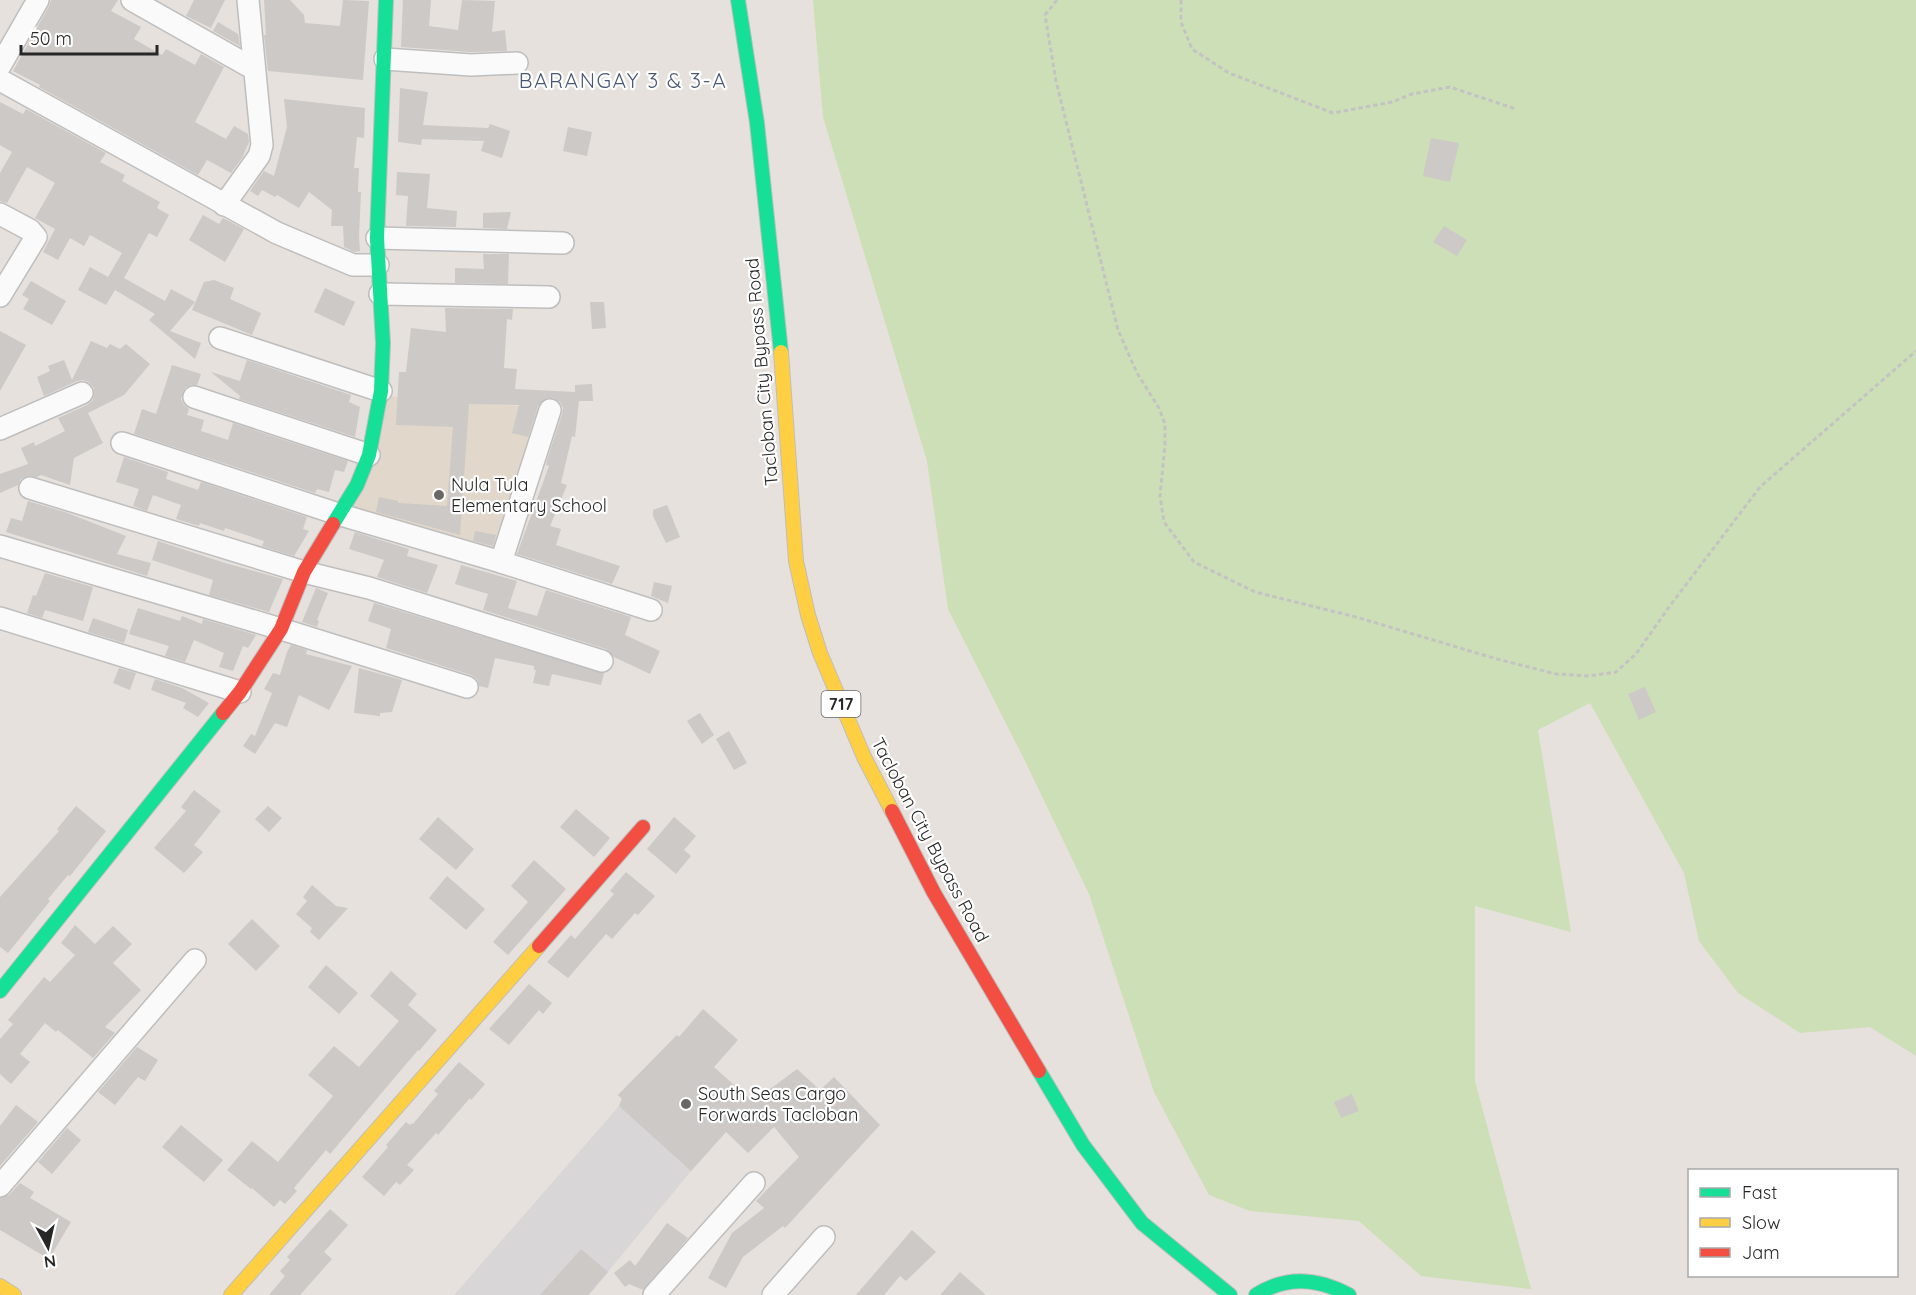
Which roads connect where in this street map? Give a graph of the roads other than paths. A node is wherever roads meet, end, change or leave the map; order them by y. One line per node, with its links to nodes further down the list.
1 (38, 0): 8 (street)
2 (132, 0): 9 (street)
3 (248, 0): 9 (street)
4 (386, 0): 6 (main road)
5 (738, 0): 49 (main road, Tacloban City Bypass Road / 717)
6 (385, 58): 7 (street); 13 (main road)
7 (517, 63)
8 (0, 66)
9 (254, 69): 11 (street)
10 (0, 80): 11 (street)
11 (224, 205): 15 (street)
12 (0, 214): 17 (street)
13 (377, 238): 14 (street); 15 (main road)
14 (563, 243)
15 (378, 265): 16 (main road)
16 (380, 294): 18 (street); 20 (main road)
17 (0, 296)
18 (549, 297)
19 (220, 338): 20 (street)
20 (381, 391): 26 (main road)
21 (82, 393): 24 (street)
22 (194, 397): 26 (street)
23 (550, 410): 30 (street)
24 (0, 429)
25 (122, 443): 28 (street)
26 (369, 455): 28 (main road)
27 (30, 488): 31 (street)
28 (340, 515): 30 (street); 31 (main road)
29 (0, 546): 34 (street)
30 (501, 562): 32 (street)
31 (304, 572): 34 (main road); 35 (street)
32 (651, 610)
33 (0, 618): 37 (street)
34 (281, 629): 36 (street); 37 (main road)
35 (602, 661)
36 (467, 687)
37 (240, 692): 40 (main road)
38 (643, 827): 46 (main road)
39 (195, 960): 42 (street)
40 (0, 991)
41 (754, 1183): 47 (street)
42 (0, 1186)
43 (824, 1237): 48 (street)
44 (0, 1286): 45 (main road)
45 (14, 1295)
46 (231, 1295)
47 (654, 1295)
48 (773, 1295)
49 (1230, 1295)
50 (1256, 1295): 51 (main road)
51 (1350, 1295)

